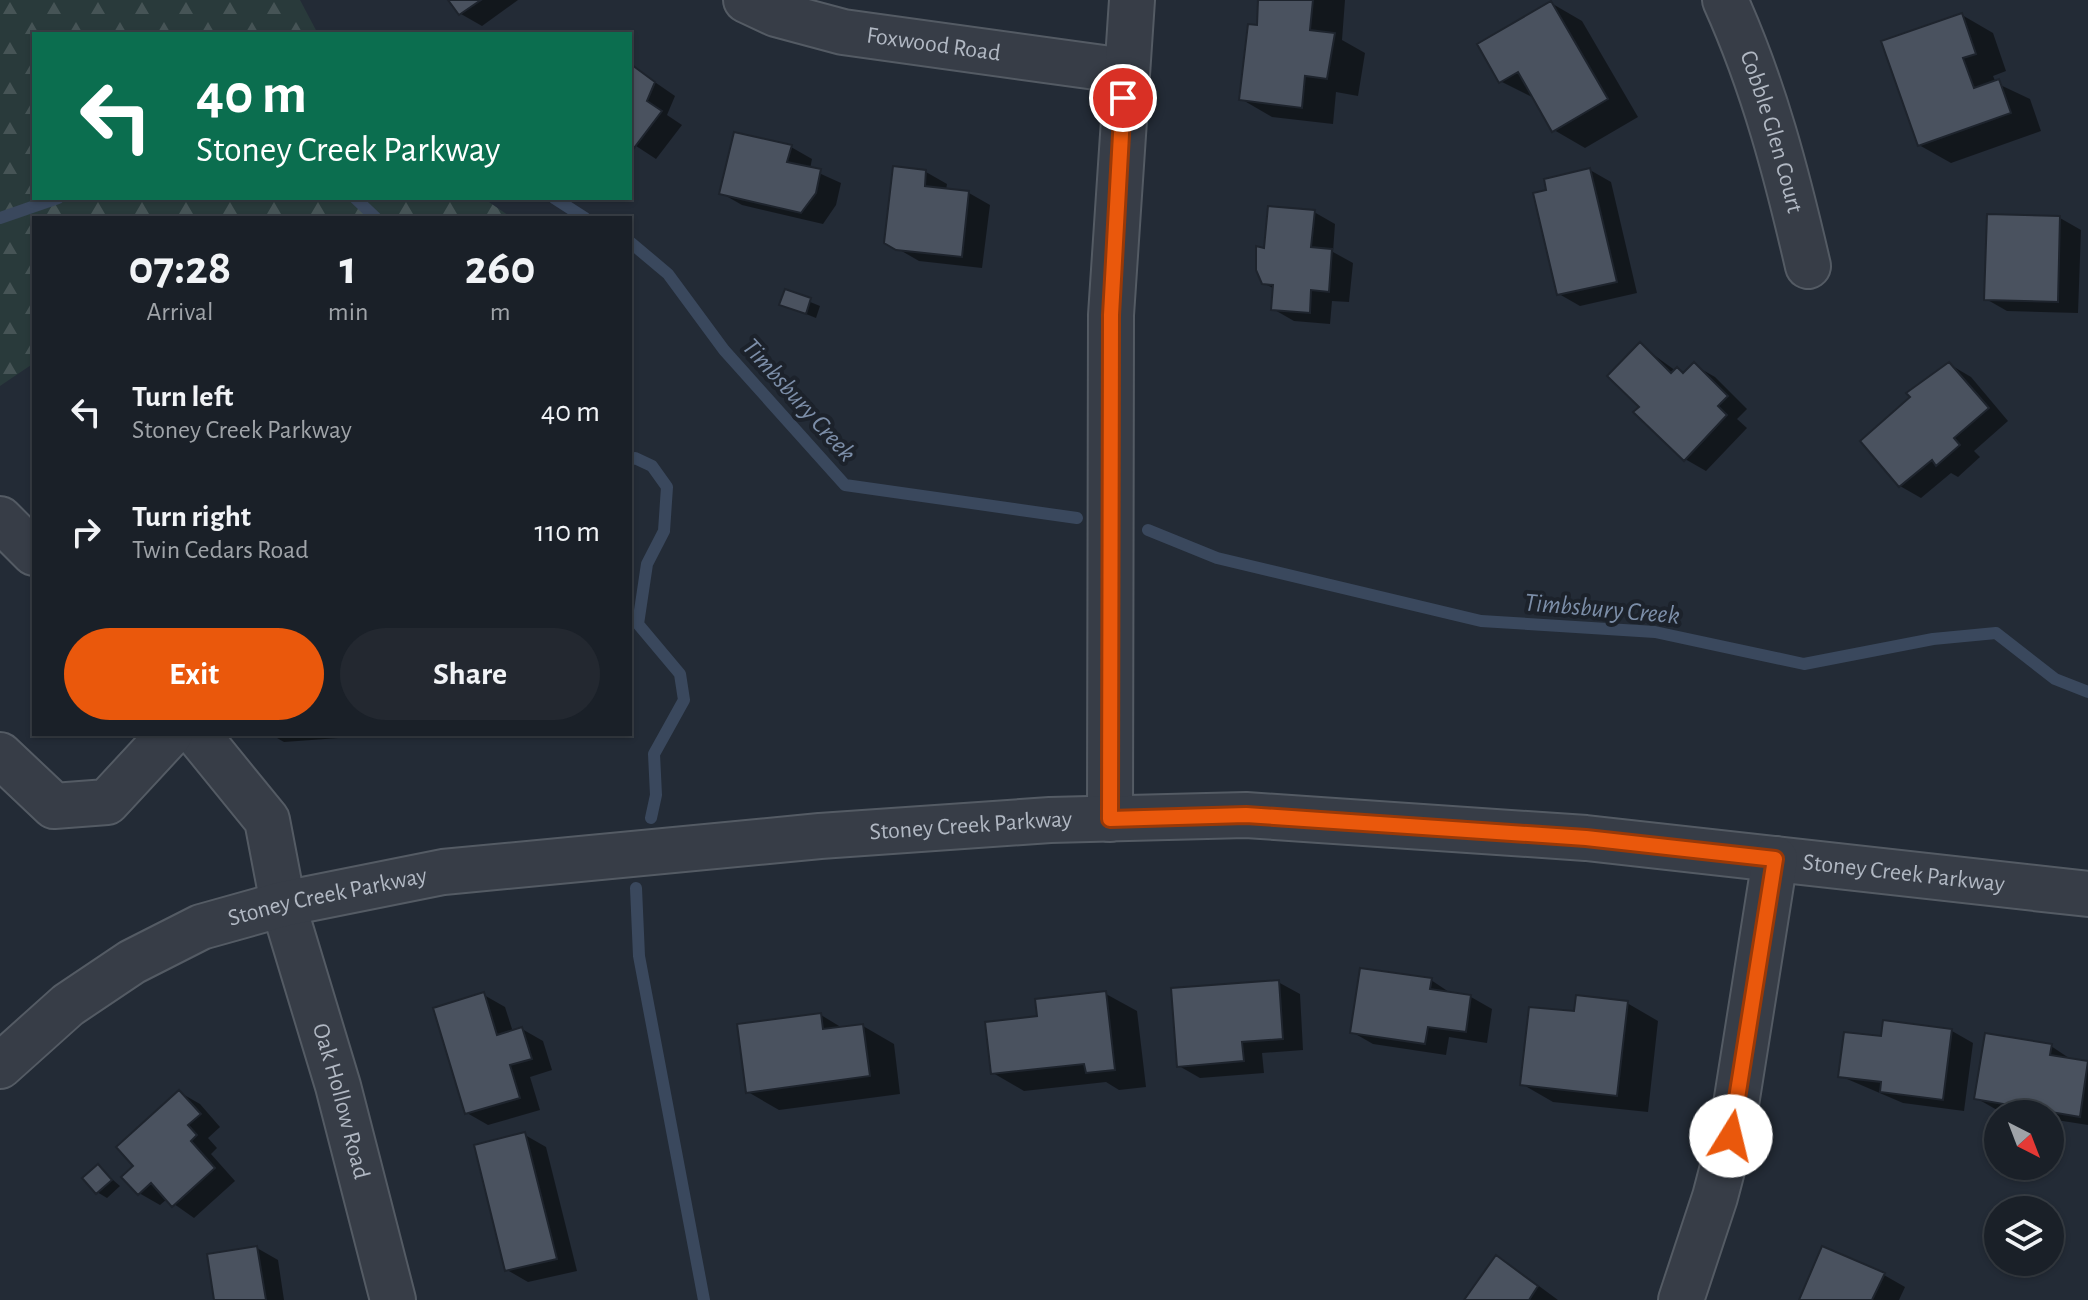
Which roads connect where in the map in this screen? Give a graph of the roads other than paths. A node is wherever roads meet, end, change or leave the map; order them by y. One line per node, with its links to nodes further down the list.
1 (746, 0): 4 (street, Foxwood Road)
2 (1132, 0): 4 (street)
3 (1725, 0): 5 (street, Cobble Glen Court)
4 (1125, 71): 11 (street)
5 (1808, 266)
6 (0, 519): 7 (street)
7 (32, 551)
8 (168, 736): 10 (street)
9 (199, 736): 14 (street, Oak Hollow Road)
10 (0, 755)
11 (1110, 819): 12 (street, Stoney Creek Parkway); 14 (street, Stoney Creek Parkway)
12 (1775, 859): 13 (street, Stoney Creek Parkway); 17 (street)
13 (2088, 894)
14 (283, 904): 15 (street, Stoney Creek Parkway); 16 (street, Oak Hollow Road)
15 (0, 1066)
16 (393, 1300)
17 (1681, 1300)

